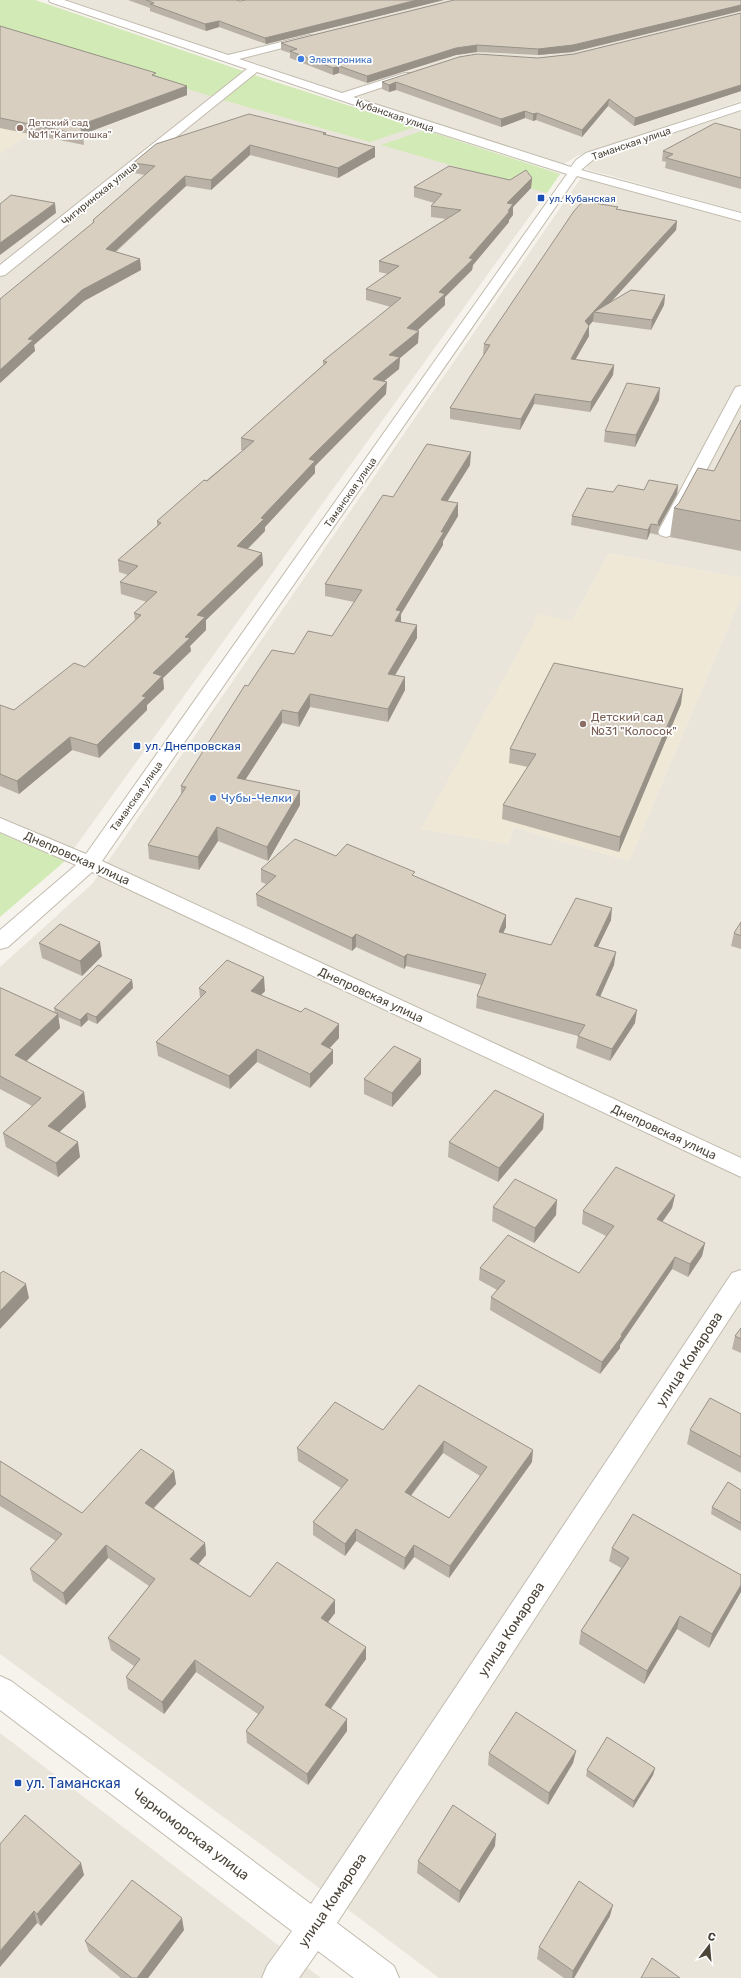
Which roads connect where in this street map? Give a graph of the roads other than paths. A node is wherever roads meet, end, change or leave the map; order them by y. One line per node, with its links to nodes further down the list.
1 (54, 0): 3 (street, Кубанская улица)
2 (318, 36): 3 (street)
3 (227, 59): 4 (street, Кубанская улица)
4 (255, 68): 6 (street, Кубанская улица); 10 (street, Чигиринская улица)
5 (421, 71): 6 (street)
6 (342, 97): 8 (street, Кубанская улица)
7 (741, 106): 8 (street, Таманская улица)
8 (574, 172): 9 (street, Кубанская улица); 14 (street, Таманская улица)
9 (741, 217)
10 (0, 272)
11 (741, 390): 12 (street)
12 (666, 532)
13 (0, 824): 14 (street, Днепровская улица)
14 (90, 863): 15 (street, Таманская улица); 16 (street, Днепровская улица)
15 (0, 942)
16 (741, 1168)
17 (741, 1280): 19 (street, улица Комарова)
18 (0, 1691): 19 (street, Черноморская улица)
19 (315, 1927): 20 (street, улица Комарова); 21 (street, Черноморская улица)
20 (279, 1978)
21 (382, 1978)

